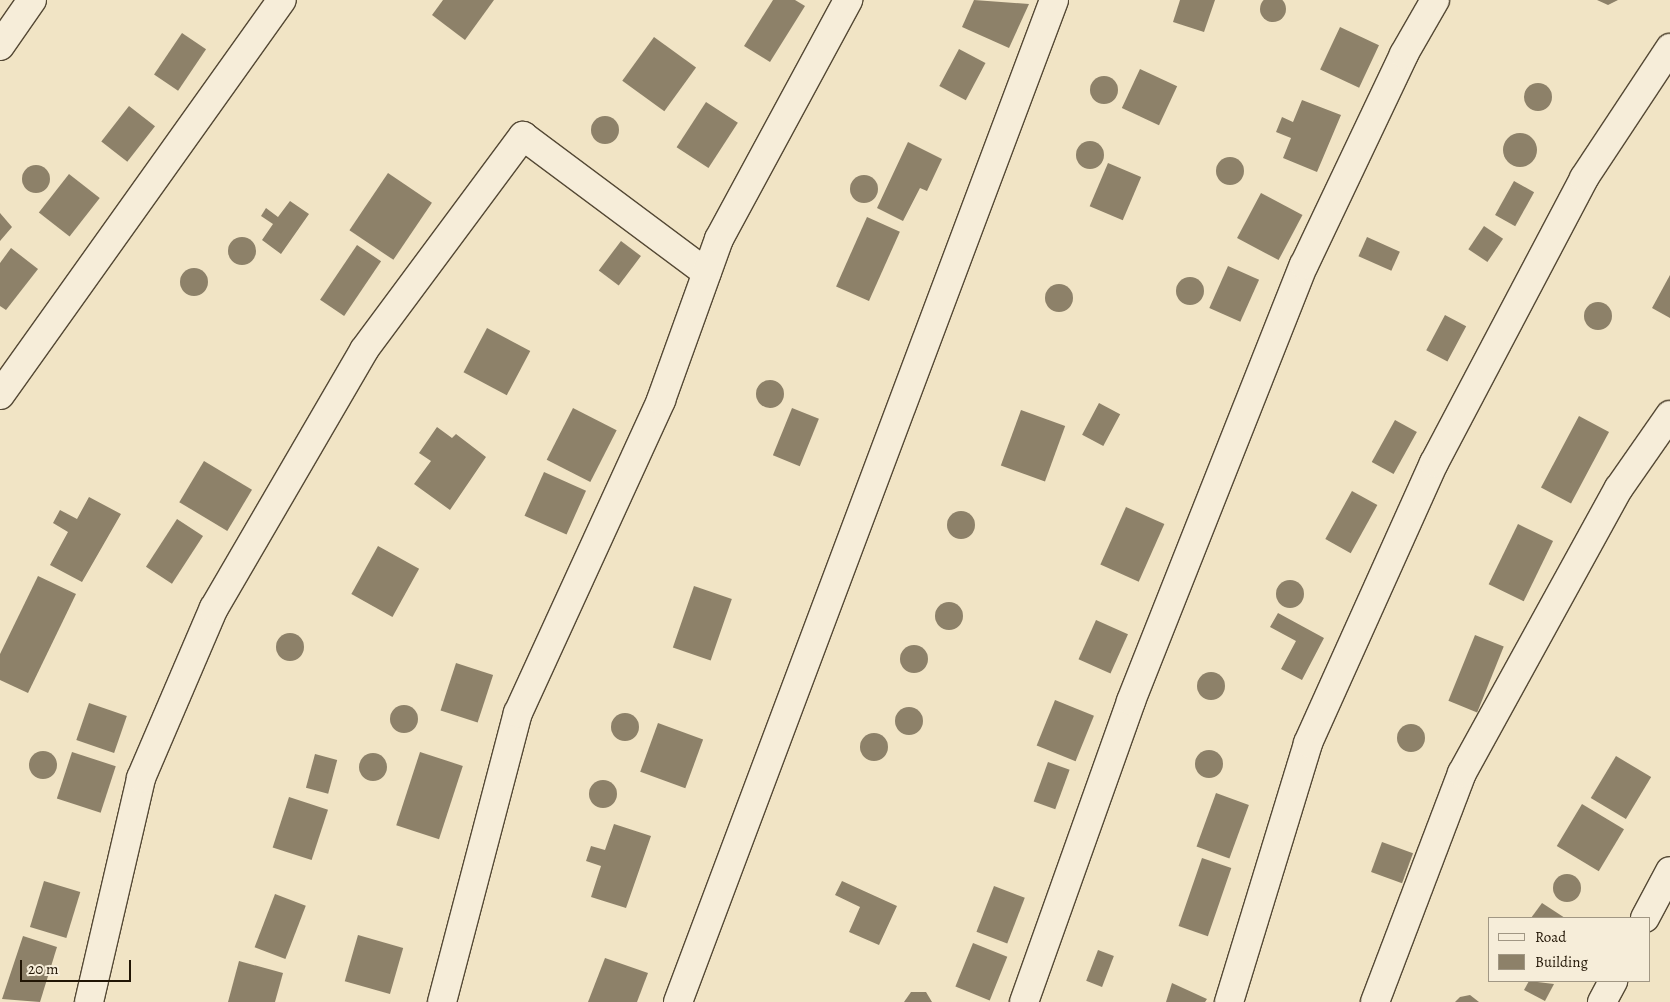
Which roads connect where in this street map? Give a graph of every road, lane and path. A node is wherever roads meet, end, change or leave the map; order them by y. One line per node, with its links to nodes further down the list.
1 (32, 0): 6 (street)
2 (282, 0): 9 (street)
3 (848, 0): 8 (street)
4 (1054, 0): 16 (street)
5 (1435, 0): 17 (street)
6 (0, 46)
7 (1670, 48): 18 (street)
8 (707, 273): 14 (street); 15 (street)
9 (0, 395)
10 (1670, 415): 19 (street)
11 (1670, 871): 12 (street)
12 (1646, 917)
13 (1612, 982): 20 (street)
14 (89, 1002)
15 (442, 1002)
16 (678, 1002)
17 (1024, 1002)
18 (1229, 1002)
19 (1375, 1002)
20 (1602, 1002)

